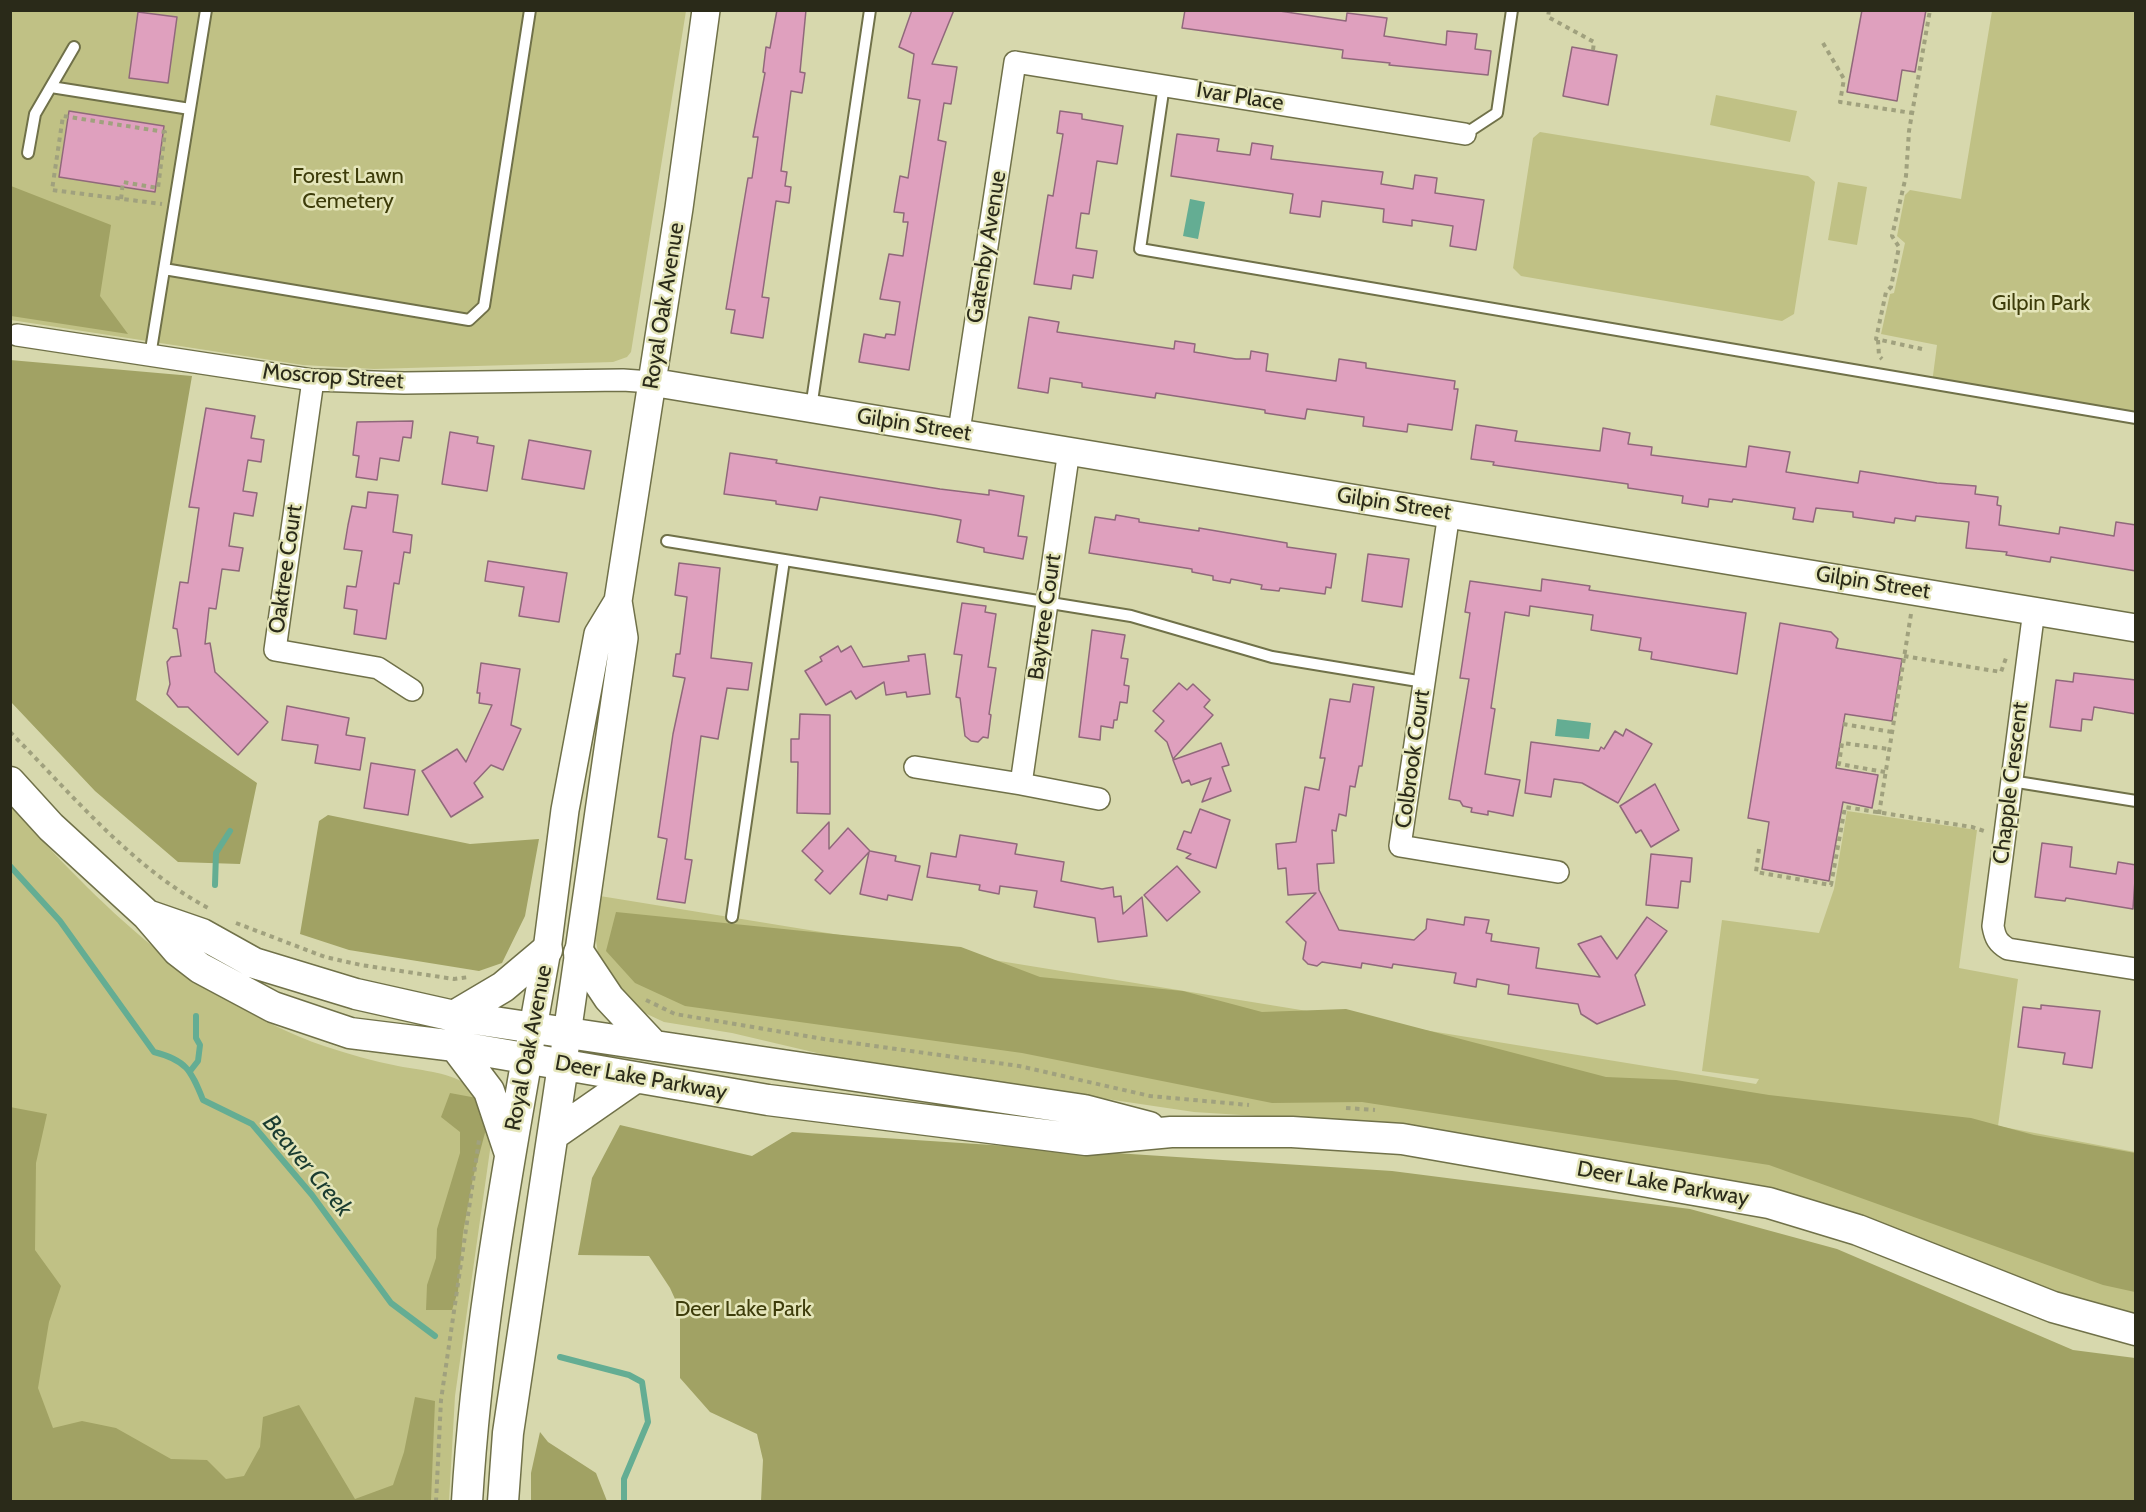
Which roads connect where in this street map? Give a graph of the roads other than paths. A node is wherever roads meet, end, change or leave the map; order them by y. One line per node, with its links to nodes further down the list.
1 (206, 10): 10 (lane)
2 (530, 10): 13 (lane)
3 (706, 10): 17 (street, Royal Oak Avenue)
4 (870, 10): 18 (lane)
5 (1512, 10): 11 (lane)
6 (74, 47): 9 (lane)
7 (1015, 62): 8 (street, Ivar Place); 20 (street, Gatenby Avenue)
8 (1164, 85): 11 (street, Ivar Place); 19 (lane)
9 (51, 87): 10 (lane); 12 (lane)
10 (190, 109): 13 (lane)
11 (1465, 134)
12 (28, 153)
13 (164, 269): 15 (lane)
14 (17, 335): 15 (street, Moscrop Street)
15 (150, 356): 16 (street, Moscrop Street)
16 (313, 380): 17 (street, Moscrop Street); 30 (street, Oaktree Court)
17 (651, 382): 18 (street, Gilpin Street); 25 (street, Royal Oak Avenue)
18 (810, 409): 20 (street, Gilpin Street)
19 (2136, 418)
20 (959, 431): 21 (street, Gilpin Street)
21 (1069, 450): 22 (street, Gilpin Street); 26 (street, Baytree Court)
22 (1449, 513): 27 (street, Gilpin Street); 29 (street, Colbrook Court)
23 (667, 541): 24 (lane)
24 (784, 560): 26 (lane); 39 (lane)
25 (618, 600): 40 (street, Royal Oak Avenue); 41 (street, Royal Oak Avenue)
26 (1047, 601): 29 (lane); 34 (street, Baytree Court)
27 (2034, 610): 28 (street, Gilpin Street); 32 (street, Chapple Crescent)
28 (2136, 628)
29 (1424, 682): 37 (street, Colbrook Court)
30 (412, 690)
31 (915, 768): 34 (street)
32 (2011, 781): 36 (lane); 42 (street, Chapple Crescent)
33 (10, 782): 38 (main road, Deer Lake Parkway)
34 (1021, 784): 35 (street)
35 (1099, 799)
36 (2136, 801)
37 (1558, 872)
38 (147, 915): 43 (main road, Deer Lake Parkway); 46 (main road, Deer Lake Parkway)
39 (732, 917)
40 (547, 950): 43 (main road); 44 (street, Royal Oak Avenue)
41 (579, 953): 45 (street, Royal Oak Avenue); 47 (main road)
42 (2136, 969)
43 (454, 1016): 44 (main road, Deer Lake Parkway)
44 (533, 1028): 45 (main road, Deer Lake Parkway); 48 (street, Royal Oak Avenue)
45 (568, 1033): 47 (main road, Deer Lake Parkway); 49 (street, Royal Oak Avenue)
46 (455, 1046): 48 (main road, Deer Lake Parkway); 53 (main road)
47 (654, 1046): 51 (main road, Deer Lake Parkway)
48 (527, 1058): 49 (main road, Deer Lake Parkway); 53 (main road, Royal Oak Avenue)
49 (563, 1065): 50 (main road, Deer Lake Parkway); 52 (main road, Royal Oak Avenue)
50 (635, 1078): 51 (main road, Deer Lake Parkway); 52 (main road)
51 (1171, 1132): 54 (main road, Deer Lake Parkway)
52 (553, 1136): 56 (main road, Royal Oak Avenue)
53 (509, 1151): 55 (main road, Royal Oak Avenue)
54 (2136, 1330)
55 (467, 1502)
56 (502, 1502)

